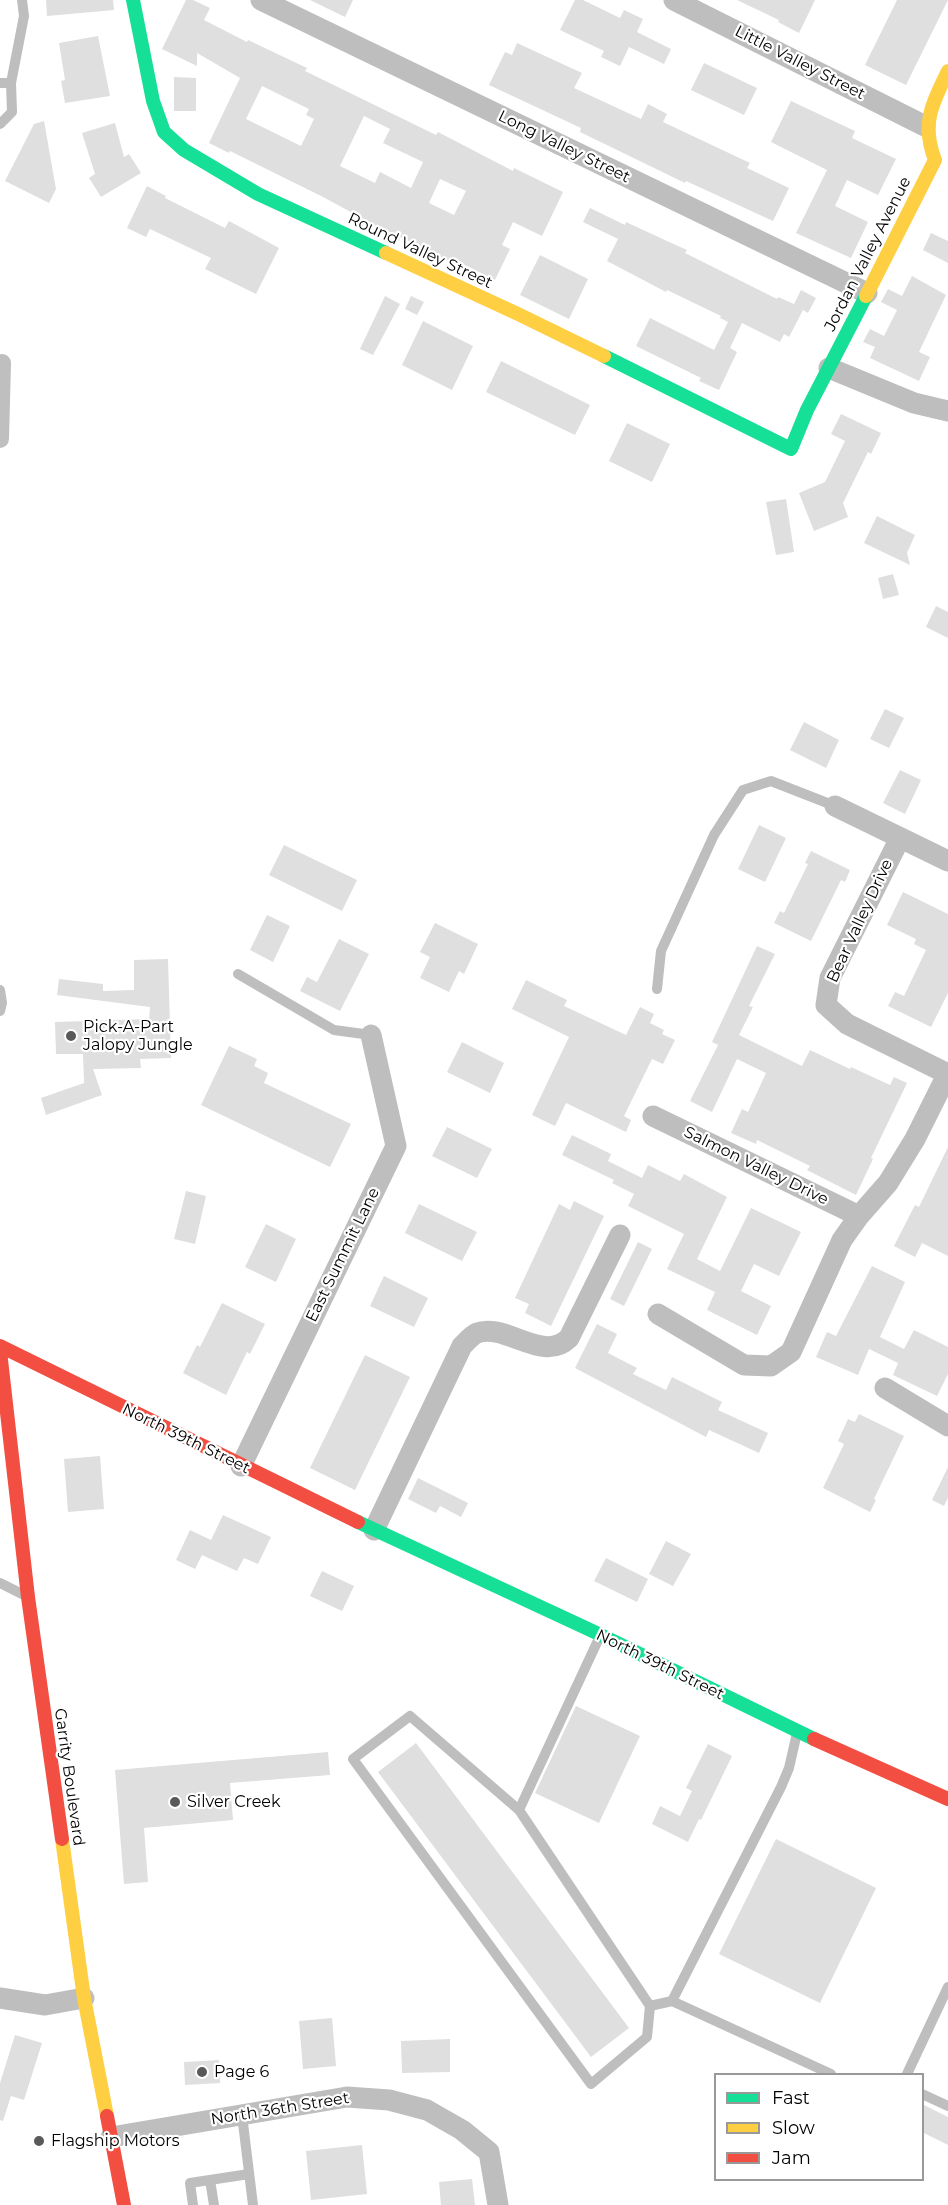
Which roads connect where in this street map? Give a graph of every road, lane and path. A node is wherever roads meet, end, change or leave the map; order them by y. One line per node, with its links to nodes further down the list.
1 (22, 0): 6 (lane)
2 (133, 0): 13 (street, Round Valley Street)
3 (674, 0): 8 (street, Little Valley Street)
4 (266, 1): 10 (street, Long Valley Street)
5 (948, 71): 8 (street)
6 (5, 83): 7 (lane)
7 (0, 124)
8 (926, 126): 9 (street, Jordan Valley Avenue)
9 (941, 167): 10 (street, Jordan Valley Avenue)
10 (867, 293): 11 (street, Jordan Valley Avenue)
11 (829, 368): 12 (street); 13 (street, Jordan Valley Avenue)
12 (948, 411)
13 (791, 449)
14 (835, 806): 15 (street); 18 (lane)
15 (900, 838): 16 (street); 22 (street, Bear Valley Drive)
16 (948, 861)
17 (238, 974): 21 (lane)
18 (657, 989)
19 (0, 990): 20 (lane)
20 (0, 1011)
21 (371, 1035): 30 (street, East Summit Lane)
22 (948, 1073): 24 (street)
23 (653, 1116): 24 (street, Salmon Valley Drive)
24 (859, 1216): 26 (street)
25 (620, 1235): 31 (street)
26 (658, 1314)
27 (0, 1348): 30 (street, North 39th Street); 33 (street, Garrity Boulevard)
28 (885, 1388): 29 (street)
29 (948, 1426)
30 (241, 1466): 31 (street, North 39th Street)
31 (374, 1530): 34 (street, North 39th Street)
32 (0, 1583): 33 (lane)
33 (27, 1597): 40 (street, Garrity Boulevard)
34 (601, 1635): 35 (street, North 39th Street); 37 (lane)
35 (797, 1731): 36 (street, North 39th Street); 41 (lane)
36 (948, 1798)
37 (519, 1810): 42 (lane); 42 (lane)
38 (948, 1987): 44 (lane)
39 (0, 1998): 40 (street)
40 (84, 1998): 48 (street, Garrity Boulevard)
41 (672, 2001): 42 (lane); 43 (lane)
42 (651, 2006)
43 (829, 2073)
44 (907, 2073)
45 (924, 2095): 46 (lane)
46 (948, 2106)
47 (242, 2115): 48 (street, North 36th Street); 49 (lane); 55 (street, North 36th Street)
48 (111, 2137): 51 (street, Garrity Boulevard)
49 (249, 2174): 50 (lane); 54 (lane)
50 (210, 2180): 52 (lane); 53 (lane)
51 (124, 2205)
52 (193, 2205)
53 (214, 2205)
54 (253, 2205)
55 (498, 2205)

